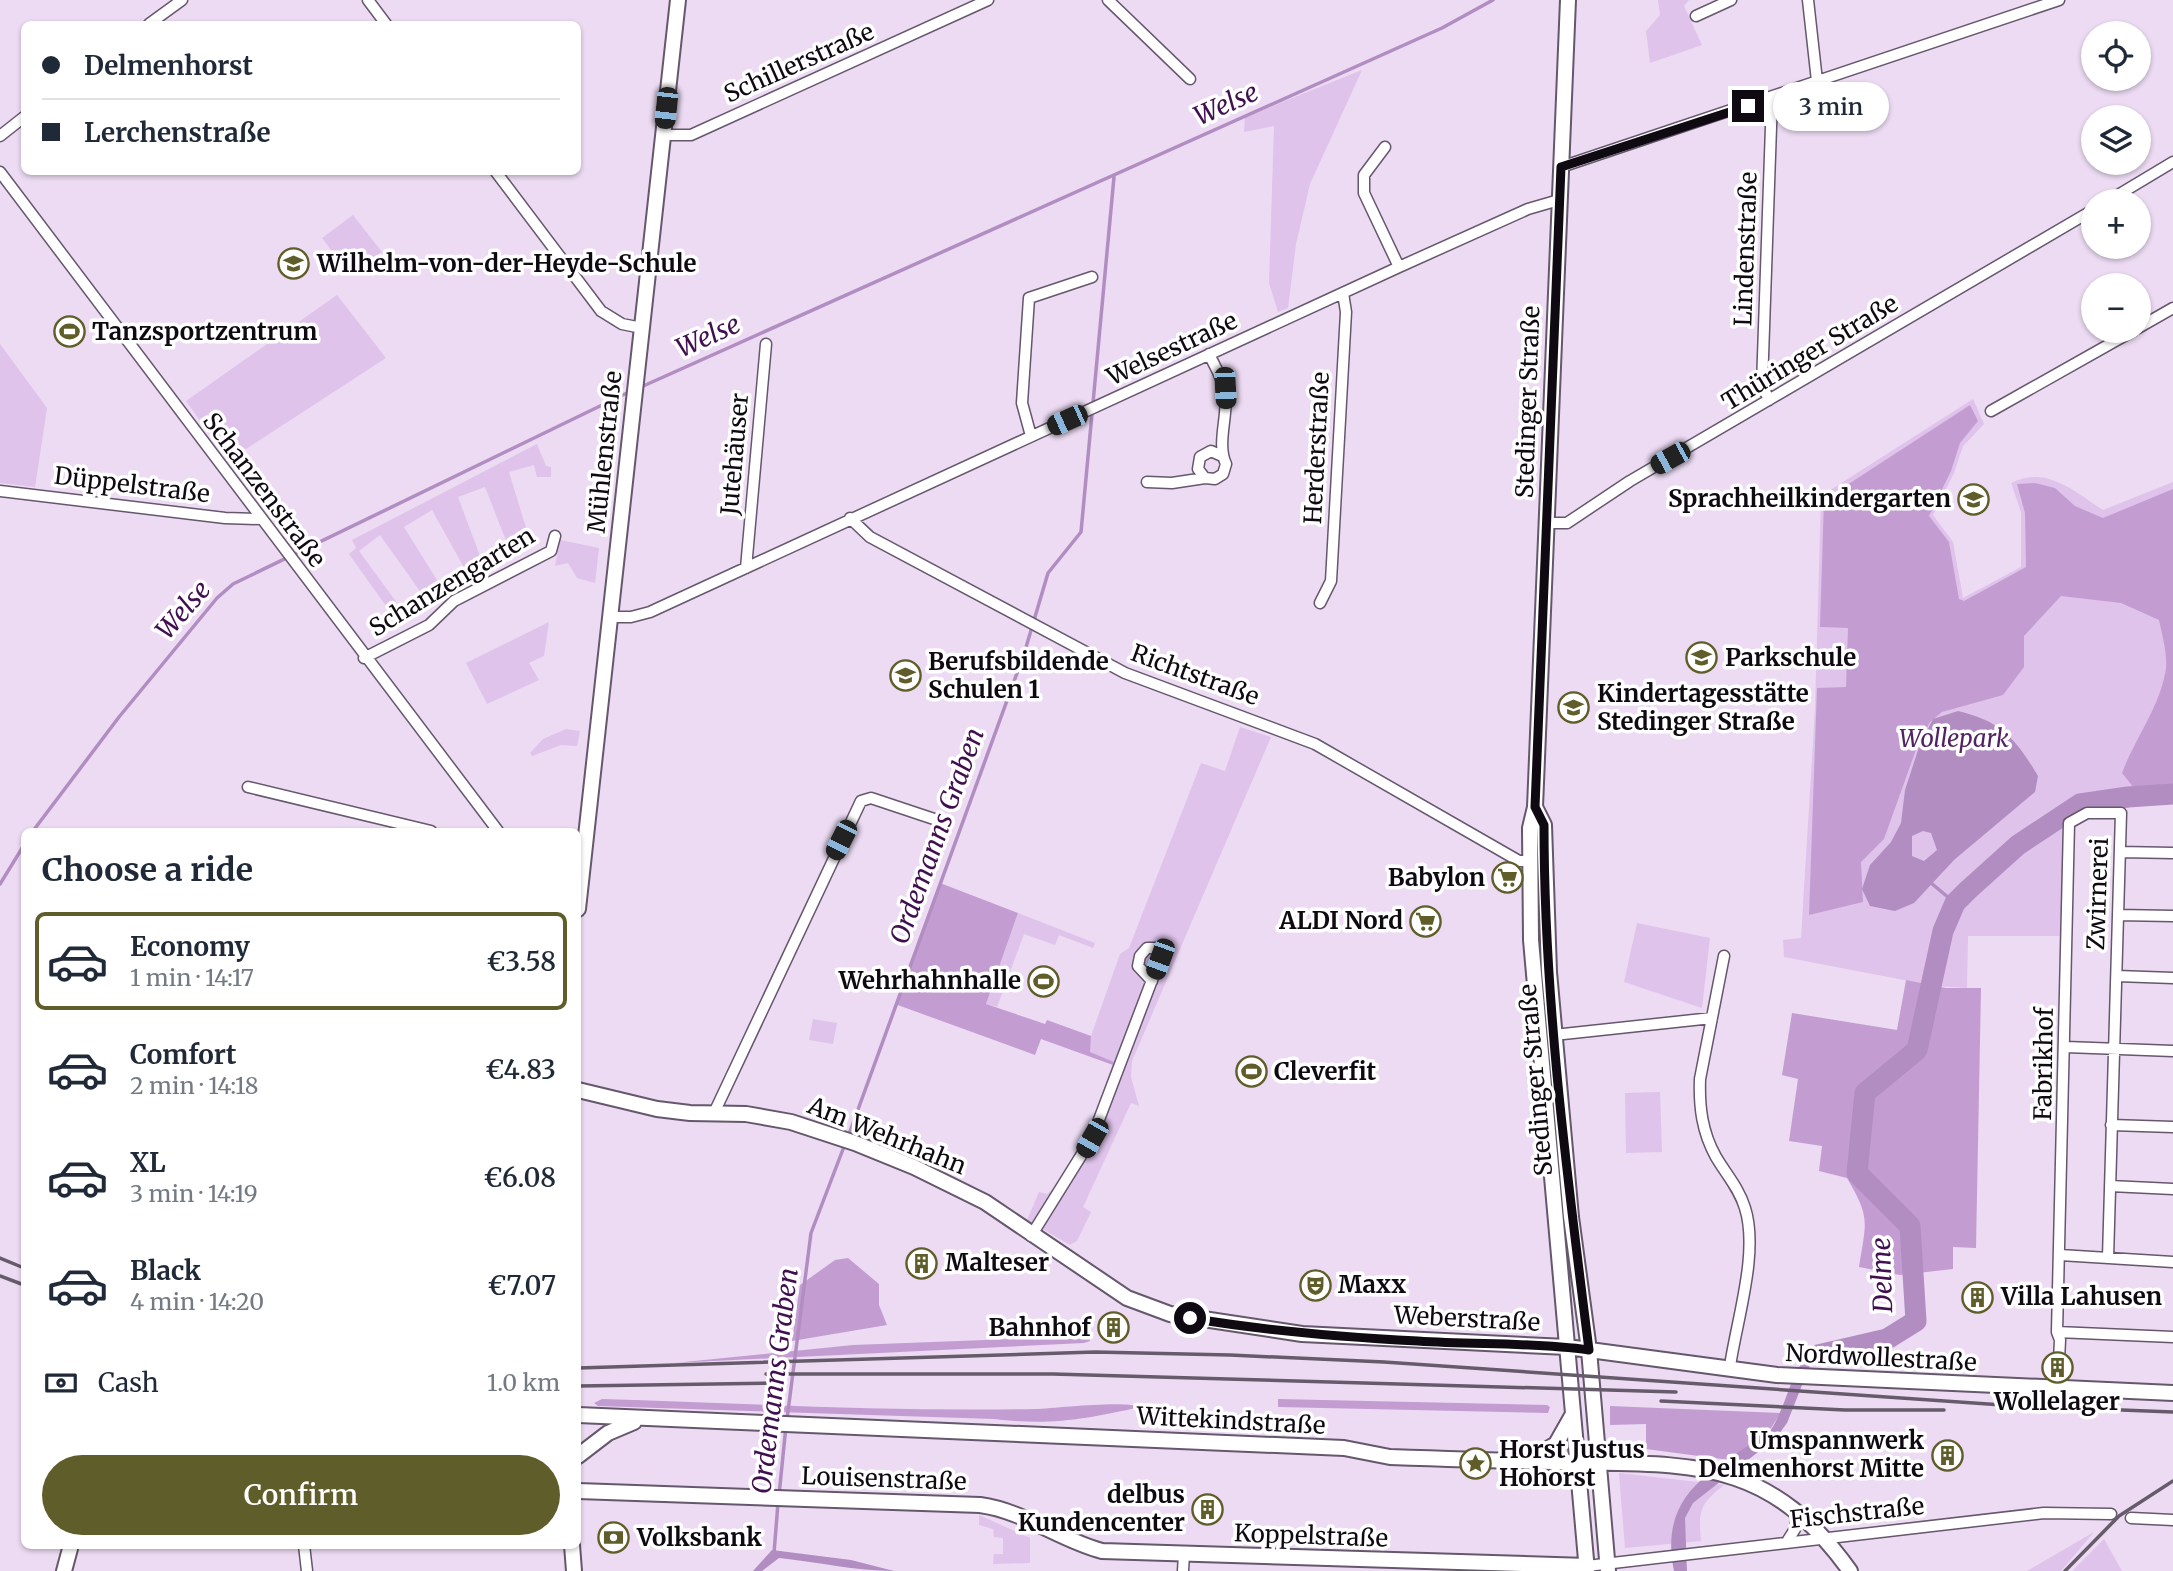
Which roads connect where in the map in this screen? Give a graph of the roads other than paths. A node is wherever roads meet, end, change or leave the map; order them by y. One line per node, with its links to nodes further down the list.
1 (182, 0): 11 (street)
2 (368, 0): 12 (street)
3 (678, 0): 17 (street, Mühlenstraße)
4 (988, 0): 17 (street, Schillerstraße)
5 (1108, 0): 13 (street)
6 (1568, 0): 21 (street, Stedinger Straße)
7 (1731, 0): 10 (street)
8 (1808, 0): 14 (street)
9 (2059, 0): 14 (street)
10 (1696, 16)
11 (153, 21)
12 (384, 21)
13 (1190, 79)
14 (1817, 81): 15 (street)
15 (1772, 98): 21 (street); 36 (street, Lindenstraße)
16 (21, 119): 18 (street)
17 (663, 135): 32 (street, Mühlenstraße)
18 (0, 136)
19 (1385, 147): 27 (street)
20 (2173, 162): 24 (street)
21 (1561, 167): 25 (street, Stedinger Straße)
22 (0, 172): 44 (street, Schanzenstraße)
23 (498, 175): 32 (street)
24 (2128, 189)
25 (1559, 200): 27 (street, Welsestraße); 45 (street, Stedinger Straße)
26 (2081, 217): 36 (street, Thüringer Straße)
27 (1399, 267): 29 (street, Welsestraße)
28 (1092, 277): 38 (street)
29 (1343, 293): 35 (street, Welsestraße); 48 (street, Herderstraße)
30 (2173, 308): 31 (street)
31 (2151, 321)
32 (642, 328): 49 (street, Mühlenstraße)
33 (2112, 343): 37 (street)
34 (766, 344): 47 (street, Jutehäuser)
35 (1209, 354): 38 (street, Welsestraße); 39 (street)
36 (1769, 400): 45 (street, Thüringer Straße)
37 (1991, 411)
38 (1031, 436): 43 (street, Welsestraße)
39 (1222, 456): 40 (street); 40 (street)
40 (1206, 478): 41 (street)
41 (1147, 482)
42 (0, 491): 44 (street, Düppelstraße)
43 (850, 518): 47 (street, Welsestraße); 59 (street, Richtstraße)
44 (260, 519): 50 (street, Schanzenstraße)
45 (1546, 523): 59 (street, Stedinger Straße)
46 (555, 536): 50 (street, Schanzengarten)
47 (746, 568): 49 (street, Welsestraße)
48 (1320, 603)
49 (610, 617): 58 (street, Mühlenstraße)
50 (364, 658): 55 (street, Schanzenstraße)
51 (248, 787): 54 (street)
52 (2121, 813): 56 (street, Zwirnerei); 68 (street, Fabrikhof)
53 (943, 822): 72 (street)
54 (416, 828)
55 (496, 828)
56 (2120, 852): 57 (street); 60 (street, Zwirnerei)
57 (2173, 853)
58 (581, 857)
59 (1537, 862): 67 (street, Stedinger Straße); 83 (street, Stedinger Straße)
60 (2118, 915): 61 (street); 63 (street, Zwirnerei)
61 (2173, 916)
62 (1724, 956): 66 (street)
63 (2117, 976): 64 (street, Zwirnerei); 69 (street, Zwirnerei)
64 (2173, 978)
65 (1152, 981): 77 (street)
66 (1712, 1018): 67 (street); 86 (street)
67 (1554, 1035): 84 (street, Stedinger Straße)
68 (2066, 1047): 69 (street); 78 (street, Fabrikhof)
69 (2115, 1049): 70 (street); 73 (street, Zwirnerei)
70 (2173, 1051)
71 (581, 1091): 72 (street, Am Wehrhahn)
72 (714, 1113): 77 (street, Am Wehrhahn)
73 (2111, 1125): 74 (street); 75 (street, Zwirnerei)
74 (2173, 1126)
75 (2110, 1186): 76 (street); 79 (street, Zwirnerei)
76 (2173, 1189)
77 (1031, 1236): 83 (street, Weberstraße)
78 (2060, 1255): 79 (street); 81 (street, Fabrikhof)
79 (2108, 1258): 80 (street)
80 (2173, 1262)
81 (2057, 1332): 82 (street); 85 (street, Fabrikhof)
82 (2173, 1337)
83 (1567, 1347): 84 (street, Weberstraße); 88 (street, Stedinger Straße)
84 (1589, 1350): 86 (street, Nordwollestraße); 94 (street, Stedinger Straße)
85 (2059, 1360)
86 (1730, 1366): 87 (street, Nordwollestraße)
87 (2173, 1393)
88 (1574, 1413): 92 (street); 93 (street, Stedinger Straße)
89 (581, 1415): 90 (street, Wittekindstraße)
90 (649, 1419): 91 (street, Wittekindstraße); 92 (street, Wittekindstraße)
91 (581, 1454)
92 (1528, 1461): 93 (street, Wittekindstraße)
93 (1578, 1462): 94 (street, Wittekindstraße); 109 (street, Stedinger Straße)
94 (1599, 1462): 96 (street, Wittekindstraße); 108 (street, Stedinger Straße)
95 (581, 1491): 98 (street, Louisenstraße)
96 (1797, 1514): 101 (street, Wittekindstraße); 102 (street)
97 (2111, 1514): 101 (street, Fischstraße)
98 (1021, 1515): 106 (street, Koppelstraße)
99 (2131, 1517): 100 (street)
100 (2173, 1520)
101 (1827, 1538): 102 (street, Fischstraße); 114 (street, Wittekindstraße)
102 (1788, 1540): 108 (street, Fischstraße)
103 (70, 1549): 110 (street)
104 (304, 1549): 111 (street)
105 (572, 1549): 112 (street)
106 (1184, 1555): 107 (street, Koppelstraße); 113 (street)
107 (1323, 1565): 109 (street, Koppelstraße)
108 (1608, 1567): 109 (street, Koppelstraße)
109 (1587, 1568)
110 (64, 1571)
111 (307, 1571)
112 (573, 1571)
113 (1183, 1571)
114 (1850, 1571)

